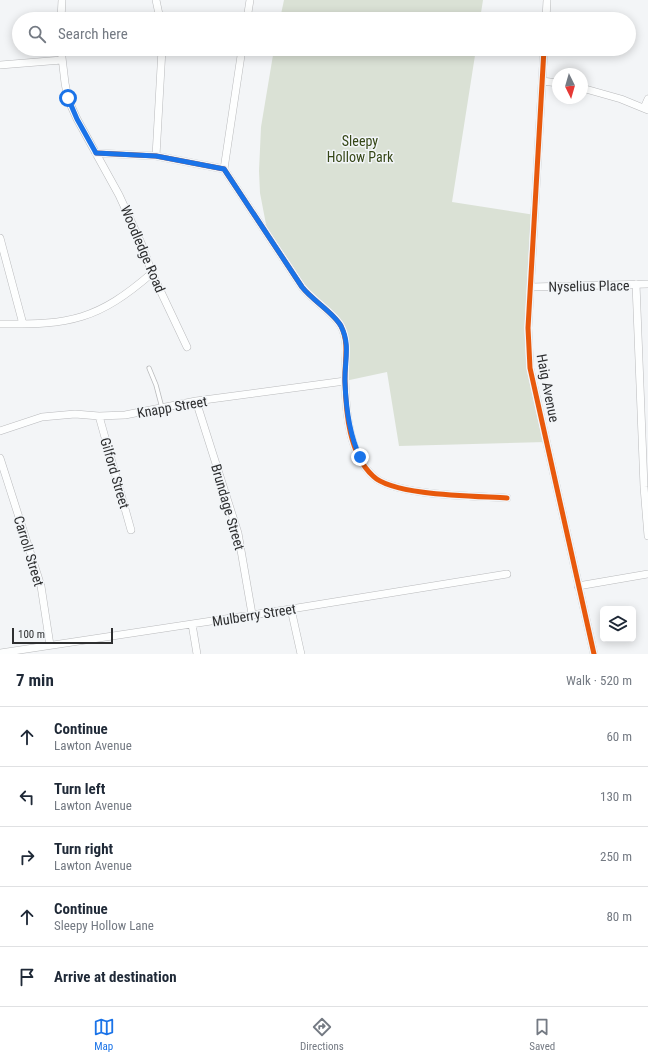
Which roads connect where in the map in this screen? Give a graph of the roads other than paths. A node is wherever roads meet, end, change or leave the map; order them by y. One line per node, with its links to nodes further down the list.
1 (62, 0): 5 (street)
2 (156, 0): 6 (street)
3 (250, 0): 7 (street)
4 (547, 0): 8 (street)
5 (61, 12)
6 (159, 12)
7 (248, 12)
8 (546, 12)
9 (62, 56): 13 (street, Woodledge Road)
10 (162, 56): 21 (street)
11 (241, 56): 22 (street)
12 (544, 56): 15 (street, Haig Avenue)
13 (62, 60): 14 (street); 20 (street, Woodledge Road)
14 (0, 65)
15 (542, 81): 16 (street); 27 (street, Haig Avenue)
16 (552, 83)
17 (588, 90): 19 (street)
18 (648, 99): 19 (street)
19 (646, 109)
20 (96, 153): 21 (street); 24 (street, Woodledge Road)
21 (156, 156): 22 (street)
22 (224, 169): 32 (street)
23 (0, 238): 29 (street)
24 (152, 273): 29 (street); 30 (street, Woodledge Road)
25 (636, 284): 26 (street, Nyselius Place); 27 (street, Nyselius Place); 40 (street)
26 (648, 284)
27 (531, 287): 43 (street, Haig Avenue)
28 (0, 324): 29 (street)
29 (23, 324)
30 (187, 347)
31 (149, 368): 34 (lane)
32 (345, 381): 33 (street, Knapp Street); 38 (street)
33 (196, 401): 34 (street, Knapp Street); 45 (street, Brundage Street)
34 (162, 408): 35 (street, Knapp Street)
35 (99, 416): 36 (street, Knapp Street); 39 (street, Gilford Street)
36 (0, 431)
37 (0, 458): 47 (street, Carroll Street)
38 (507, 498)
39 (131, 530)
40 (648, 536)
41 (507, 574): 44 (street, Mulberry Street)
42 (648, 574): 43 (street)
43 (578, 586): 51 (street, Haig Avenue)
44 (291, 609): 45 (street, Mulberry Street); 50 (street)
45 (252, 614): 46 (street, Mulberry Street)
46 (192, 624): 47 (street, Mulberry Street); 49 (street)
47 (50, 645): 48 (street, Mulberry Street)
48 (1, 653)
49 (197, 654)
50 (301, 654)
51 (594, 654)

